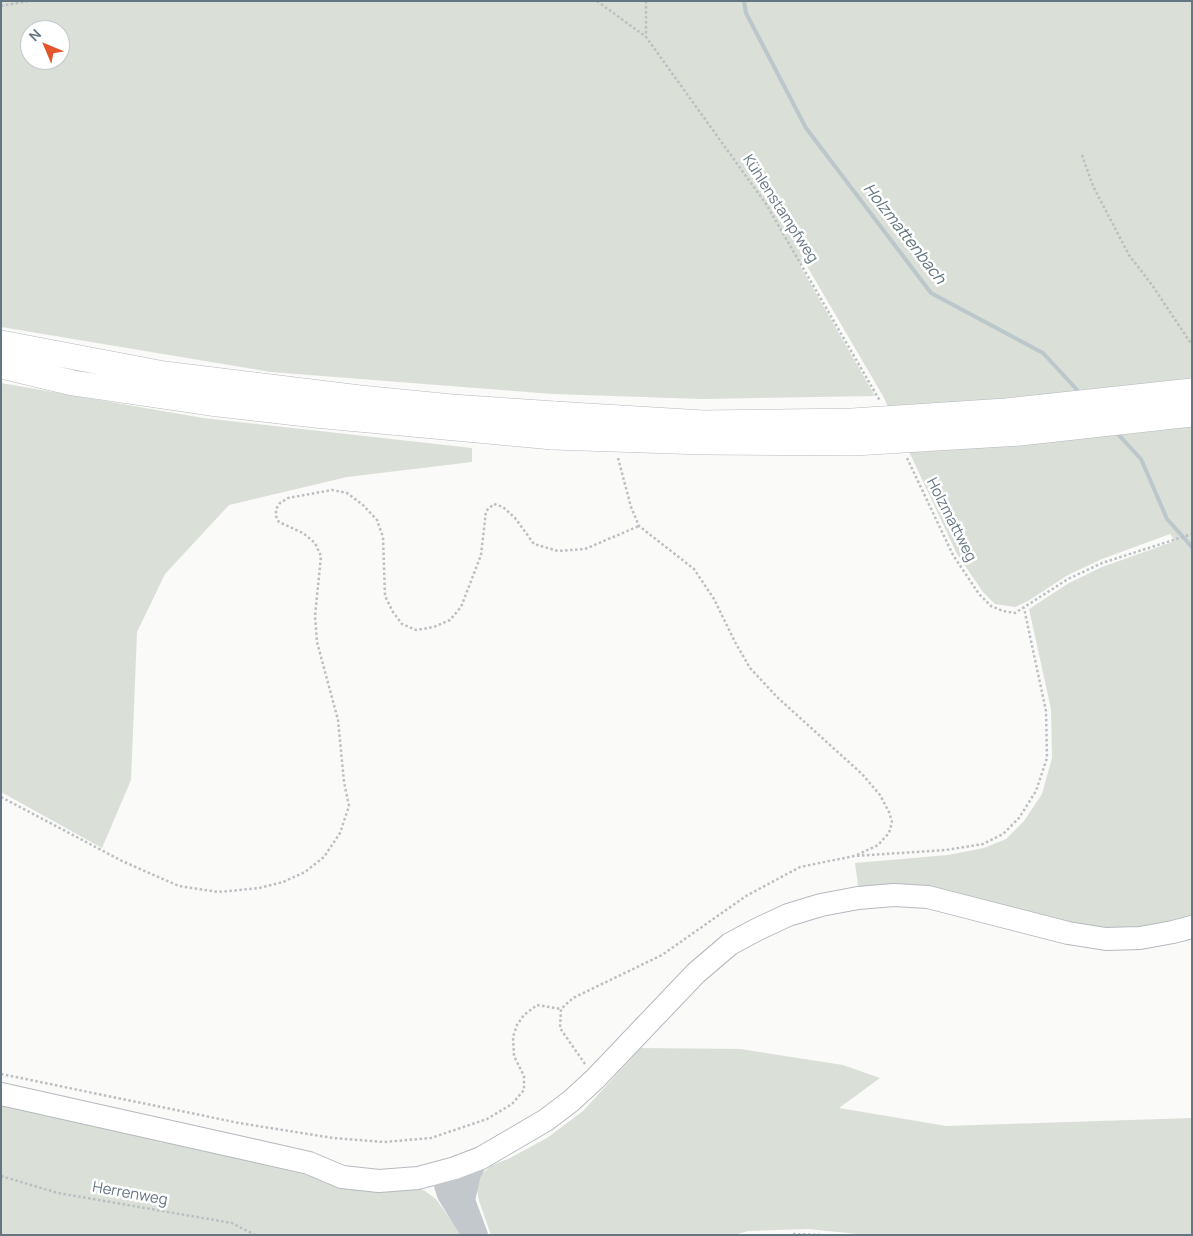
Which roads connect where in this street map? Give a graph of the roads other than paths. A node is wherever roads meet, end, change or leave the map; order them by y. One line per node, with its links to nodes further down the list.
1 (1, 342): 5 (highway)
2 (1, 366): 5 (highway)
3 (1192, 391): 5 (highway, bridge)
4 (1192, 414): 5 (highway, bridge)
5 (554, 426)
6 (1192, 927): 8 (main road)
7 (1, 1094): 10 (main road)
8 (510, 1141): 9 (main road); 11 (main road)
9 (481, 1158): 12 (main road); 13 (street)
10 (309, 1164): 11 (main road); 12 (main road)
11 (413, 1164): 12 (main road)
12 (439, 1172): 13 (street); 14 (street)
13 (466, 1200): 15 (street)
14 (471, 1235)
15 (478, 1235)

